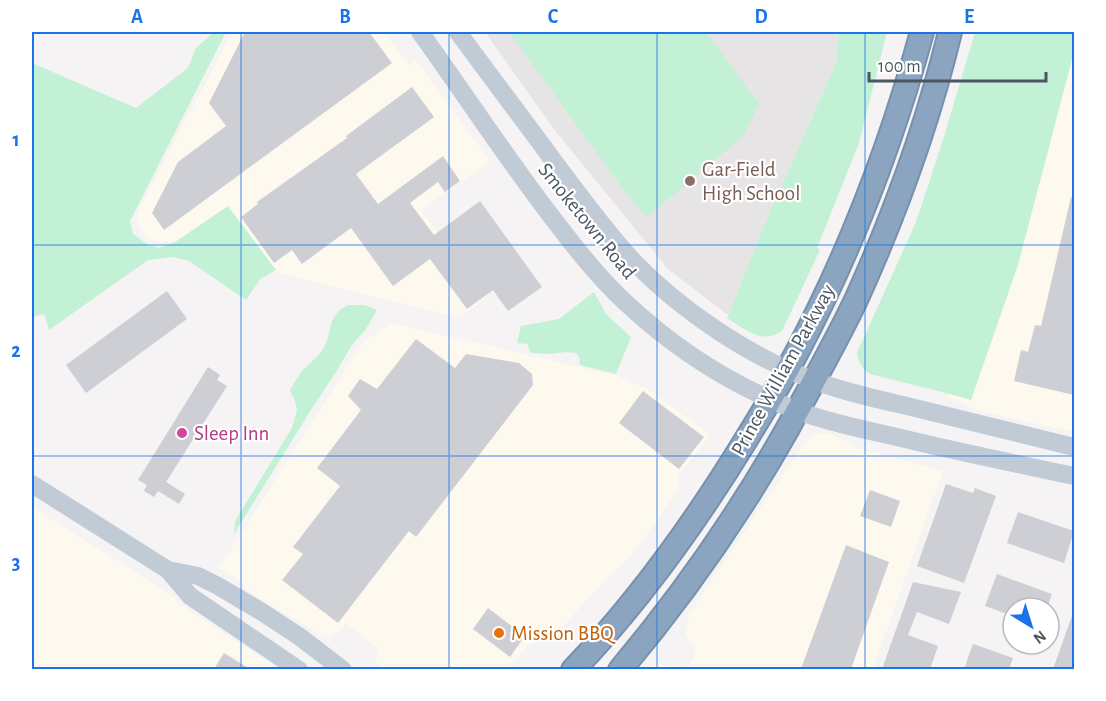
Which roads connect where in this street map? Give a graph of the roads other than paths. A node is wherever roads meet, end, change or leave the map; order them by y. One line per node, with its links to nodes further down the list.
1 (420, 32): 7 (main road, Smoketown Road)
2 (458, 32): 5 (main road, Smoketown Road)
3 (922, 32): 5 (highway, Prince William Parkway)
4 (950, 32): 6 (highway, Prince William Parkway)
5 (788, 369): 6 (main road, Smoketown Road); 7 (highway, Prince William Parkway)
6 (814, 381): 8 (highway, Prince William Parkway); 9 (main road, Smoketown Road)
7 (770, 399): 8 (main road, Smoketown Road); 15 (highway, Prince William Parkway)
8 (798, 411): 10 (main road, Smoketown Road); 16 (highway, Prince William Parkway)
9 (1074, 447)
10 (1074, 476)
11 (32, 484): 12 (main road)
12 (168, 570): 13 (main road); 14 (main road)
13 (299, 669)
14 (343, 669)
15 (573, 669)
16 (620, 669)

